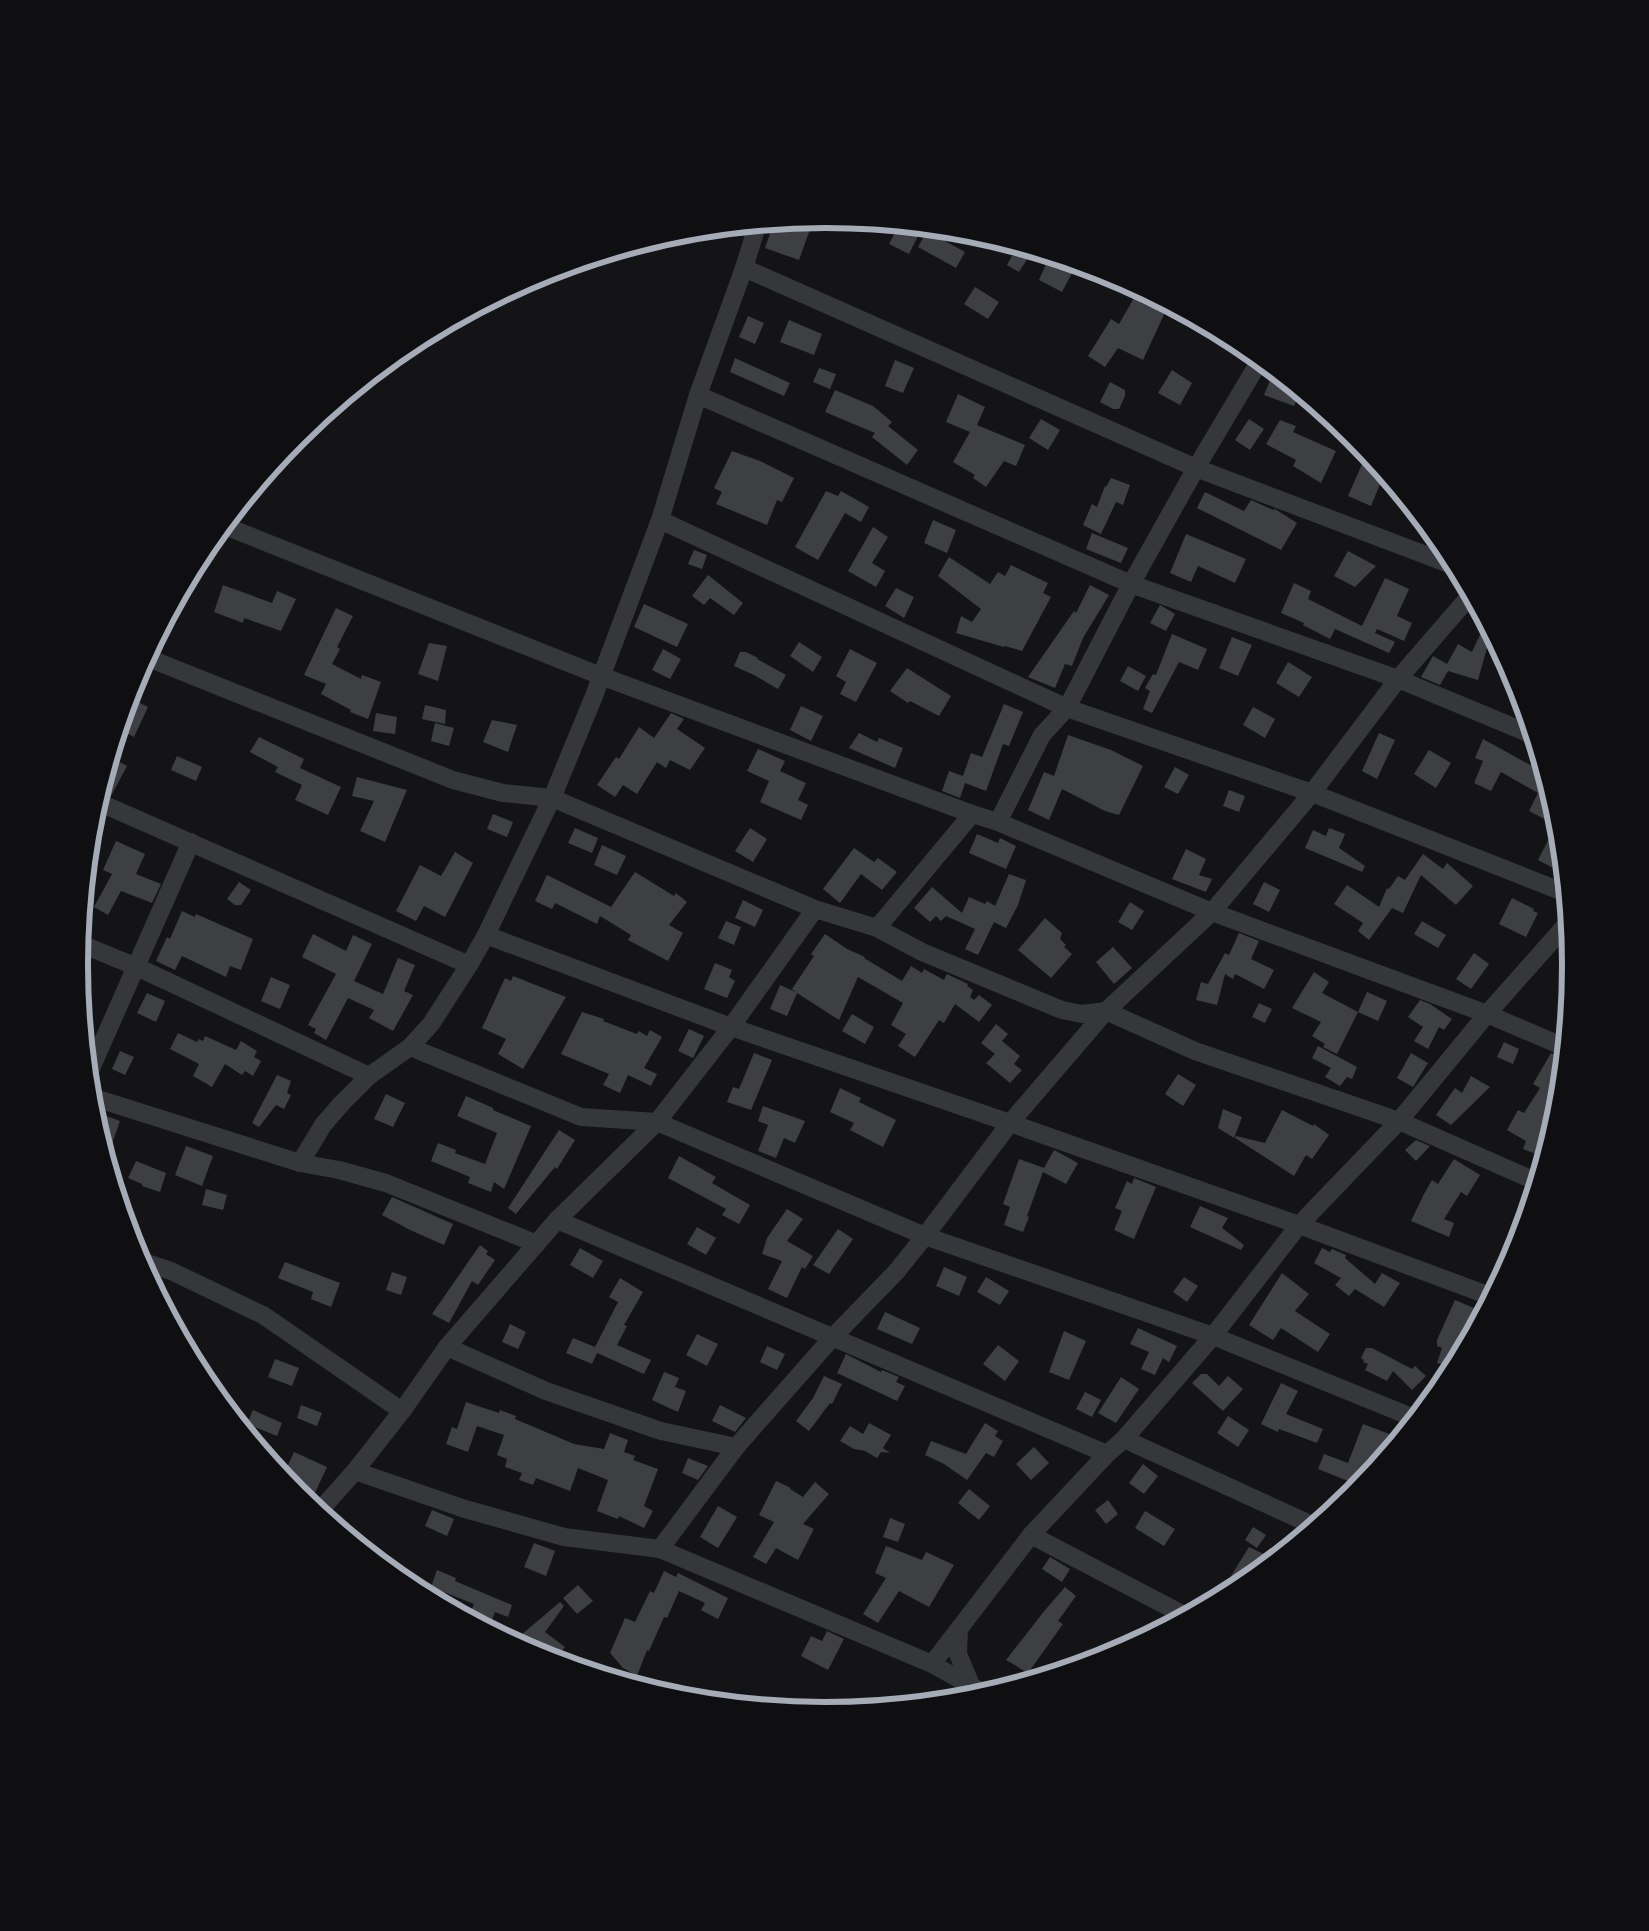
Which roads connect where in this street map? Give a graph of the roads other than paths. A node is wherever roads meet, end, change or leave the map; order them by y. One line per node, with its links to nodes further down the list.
1 (754, 232): 2 (street)
2 (744, 268): 4 (street); 5 (street)
3 (1256, 369): 5 (street)
4 (698, 395): 6 (street); 9 (street)
5 (1196, 468): 8 (street); 9 (street)
6 (660, 520): 12 (street); 14 (street)
7 (232, 529): 12 (street)
8 (1439, 559)
9 (1131, 584): 13 (street); 14 (street)
10 (1466, 602): 13 (street)
11 (154, 661): 17 (street)
12 (601, 676): 17 (street); 19 (street)
13 (1398, 679): 15 (street); 16 (street)
14 (1066, 708): 16 (street); 20 (street)
15 (1523, 731)
16 (1312, 793): 22 (street); 24 (street)
17 (552, 798): 23 (street); 27 (street)
18 (106, 805): 21 (street)
19 (972, 814): 20 (street); 25 (street)
20 (998, 822): 24 (street)
21 (191, 842): 29 (street); 30 (street)
22 (1557, 890)
23 (815, 908): 25 (street); 33 (street)
24 (1212, 912): 31 (street); 32 (street)
25 (877, 928): 31 (street)
26 (1561, 931): 32 (street)
27 (486, 935): 29 (street); 33 (street)
28 (88, 947): 30 (street)
29 (469, 965): 35 (street)
30 (137, 967): 36 (street); 37 (street)
31 (1106, 1011): 39 (street); 41 (street)
32 (1487, 1014): 34 (street); 39 (street)
33 (731, 1027): 40 (street); 41 (street)
34 (1557, 1044)
35 (410, 1047): 37 (street); 40 (street)
36 (94, 1062)
37 (369, 1076): 42 (street)
38 (100, 1100): 42 (street)
39 (1399, 1120): 43 (street); 45 (street)
40 (657, 1122): 44 (street); 46 (street)
41 (1010, 1122): 45 (street); 46 (street)
42 (300, 1163): 47 (street)
43 (1529, 1178)
44 (557, 1220): 47 (street); 51 (street)
45 (1299, 1225): 49 (street); 50 (street)
46 (926, 1236): 50 (street); 51 (street)
47 (537, 1244): 52 (street)
48 (152, 1265): 53 (street)
49 (1484, 1294)
50 (1213, 1336): 54 (street); 55 (street)
51 (832, 1338): 56 (street); 57 (street)
52 (447, 1347): 53 (street); 56 (street)
53 (402, 1411): 58 (street)
54 (1408, 1415)
55 (1124, 1439): 57 (street); 60 (street)
56 (736, 1448): 62 (street)
57 (1106, 1454): 61 (street)
58 (355, 1471): 59 (street); 62 (street)
59 (324, 1506)
60 (1307, 1523)
61 (1031, 1535): 63 (street); 64 (street)
62 (660, 1549): 65 (street)
63 (1178, 1612)
64 (959, 1629): 65 (street); 66 (street)
65 (932, 1664): 67 (street)
66 (976, 1686)
67 (974, 1687)

